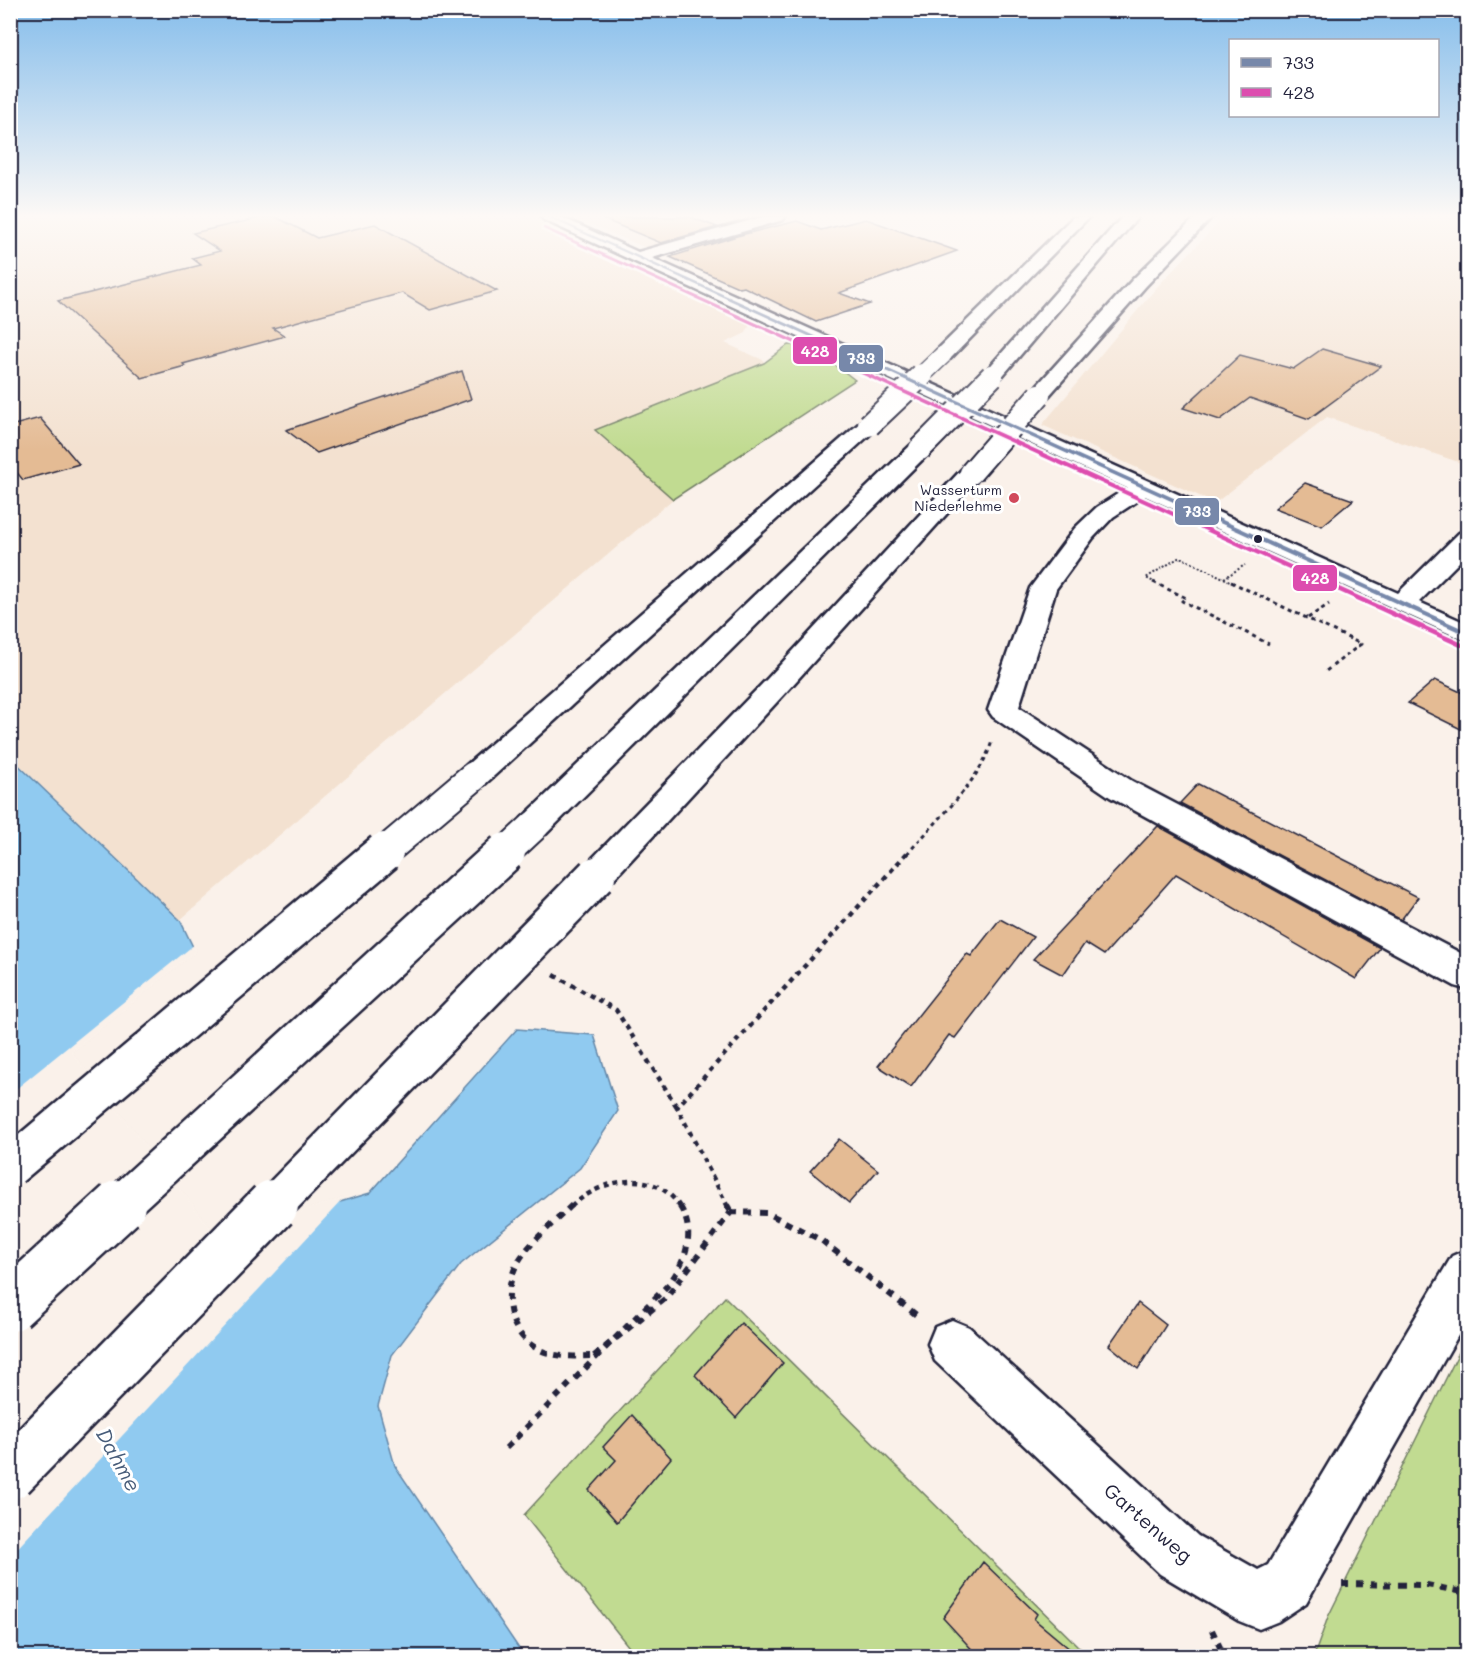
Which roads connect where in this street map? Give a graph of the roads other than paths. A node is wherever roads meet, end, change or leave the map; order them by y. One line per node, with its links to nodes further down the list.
1 (720, 295): 5 (main road)
2 (1003, 295): 10 (main road, bridge)
3 (1062, 295): 12 (main road, bridge)
4 (1128, 295): 14 (main road, bridge)
5 (1143, 487): 7 (main road); 9 (main road)
6 (1467, 538): 7 (main road)
7 (1401, 604): 8 (main road)
8 (1467, 634)
9 (1467, 975)
10 (10, 1167)
11 (1467, 1272): 13 (main road, Gartenweg)
12 (10, 1306)
13 (952, 1344)
14 (10, 1474)

